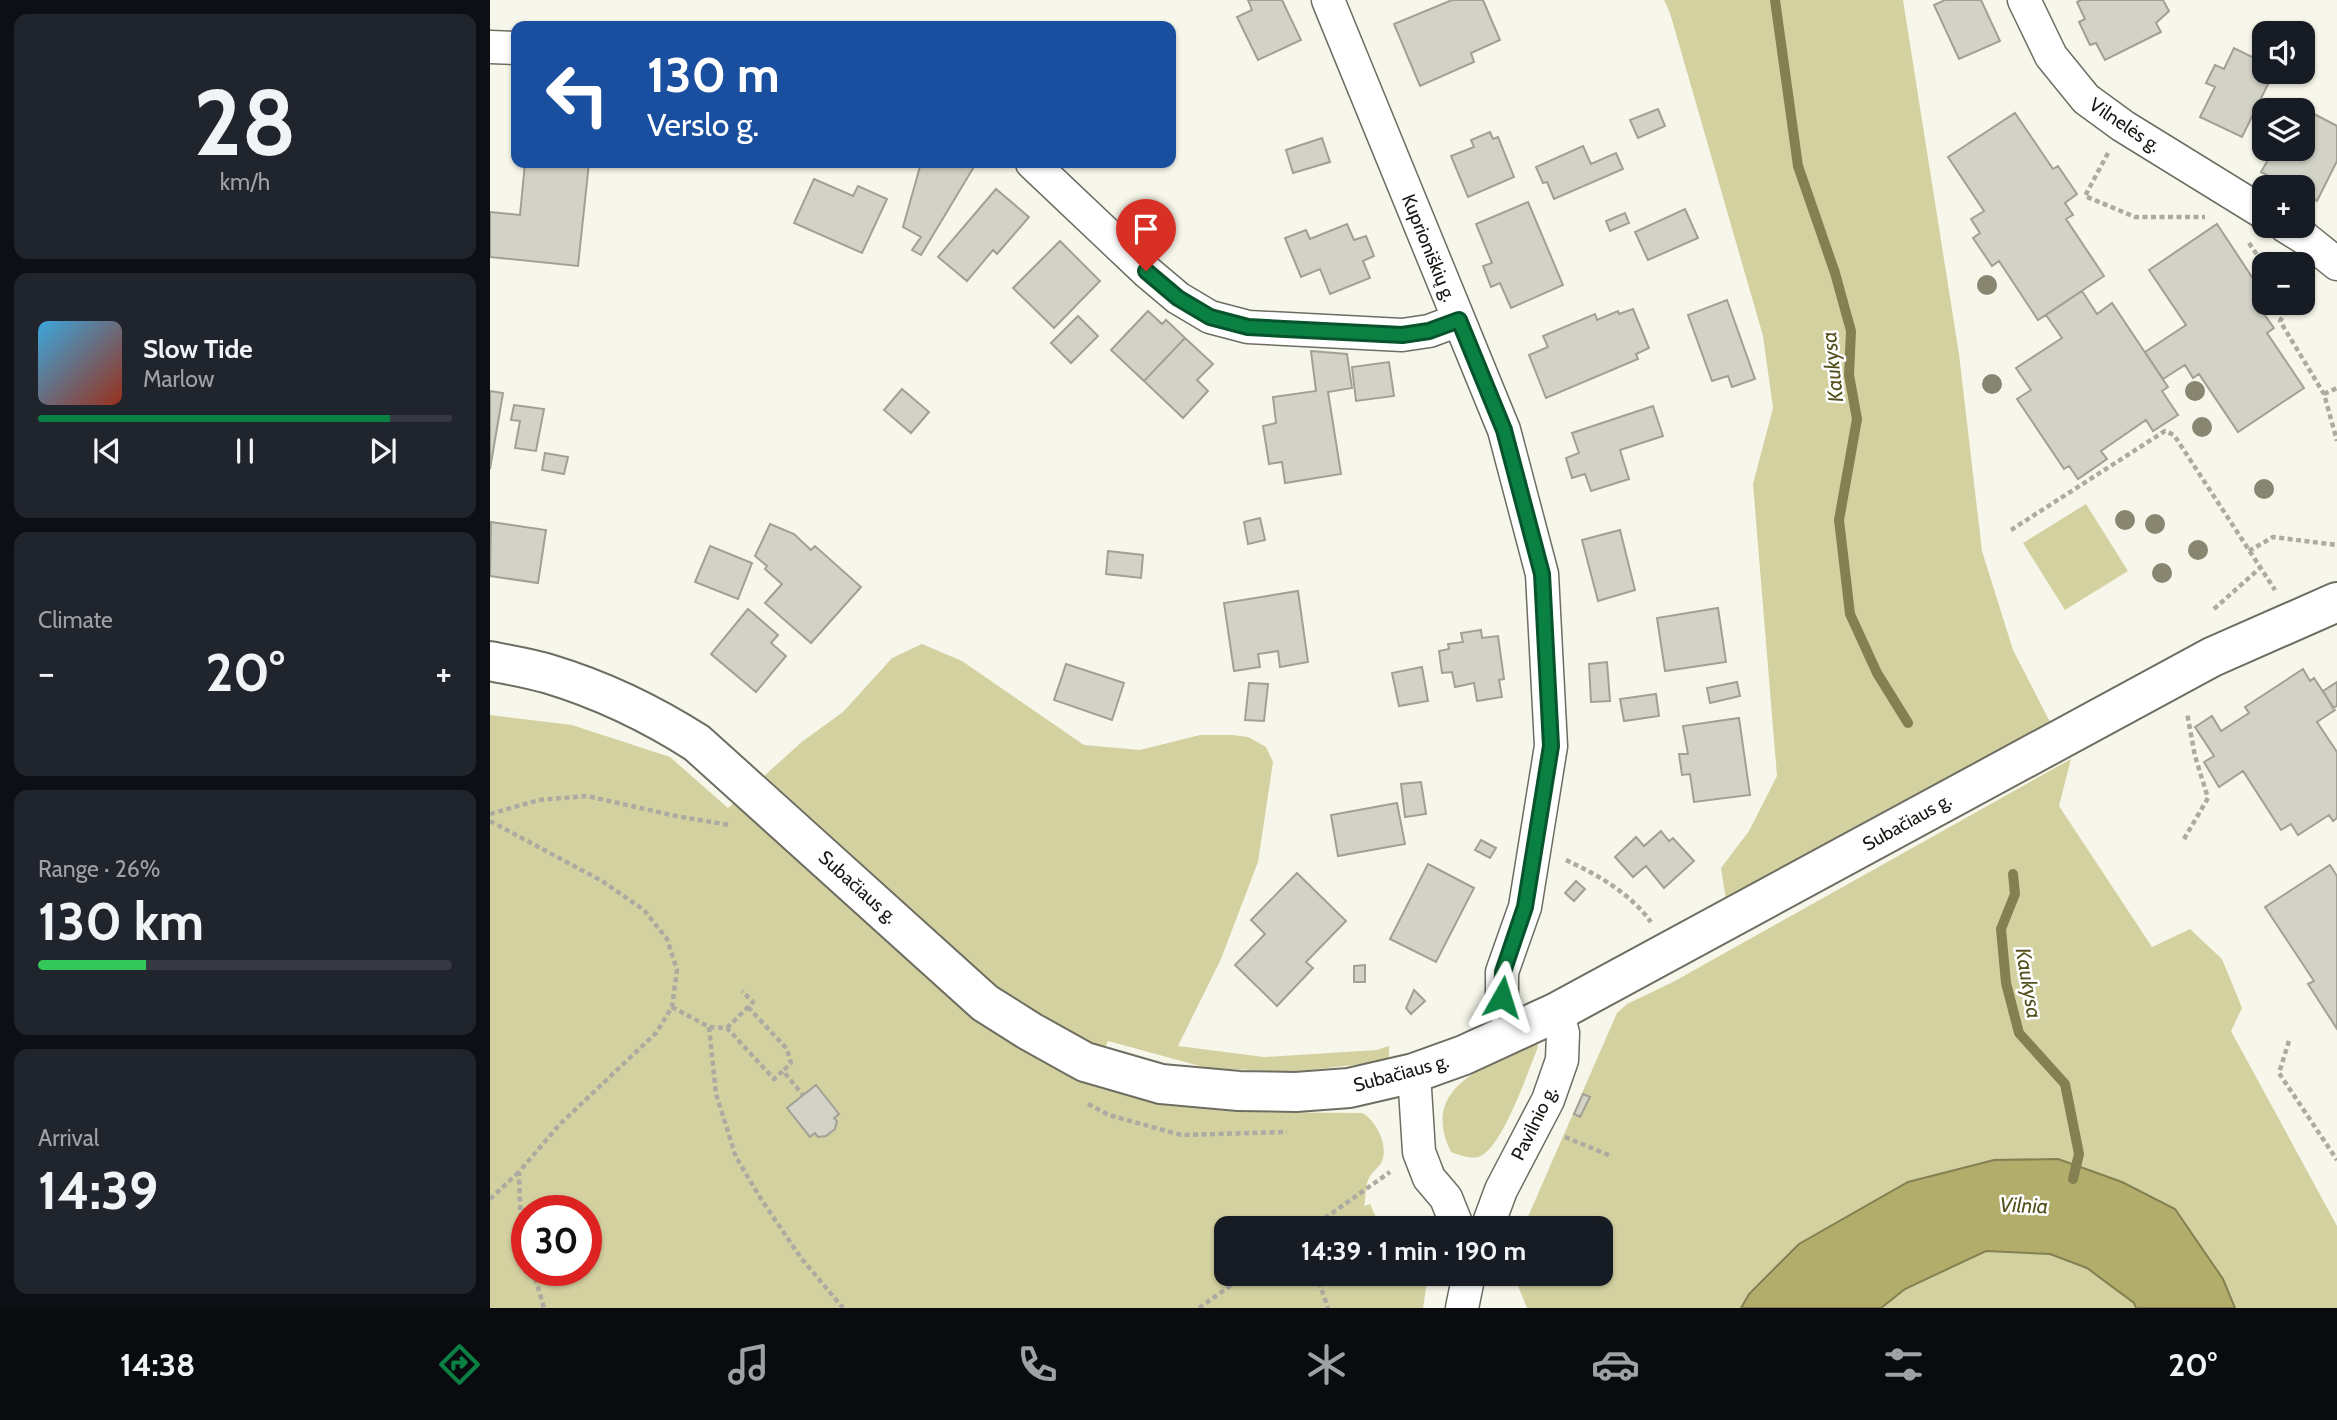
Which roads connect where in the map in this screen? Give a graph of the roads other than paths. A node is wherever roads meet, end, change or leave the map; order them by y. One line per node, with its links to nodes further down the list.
1 (1328, 0): 9 (street, Kuprioniškių g.)
2 (2024, 0): 6 (street, Vilnelės g.)
3 (490, 47): 4 (street)
4 (511, 48)
5 (1037, 168): 9 (street)
6 (2252, 207)
7 (2304, 238): 8 (street)
8 (2337, 264)
9 (1459, 320): 13 (street, Kuprioniškių g.)
10 (2337, 603): 12 (street, Subačiaus g.)
11 (490, 661): 14 (street, Subačiaus g.)
12 (1557, 1012): 13 (street, Subačiaus g.); 15 (street, Pavilnio g.)
13 (1513, 1034): 14 (street, Subačiaus g.)
14 (1414, 1073): 16 (street)
15 (1501, 1190): 16 (street); 18 (street, Pavilnio g.)
16 (1446, 1198): 17 (street)
17 (1453, 1216)
18 (1491, 1216)

